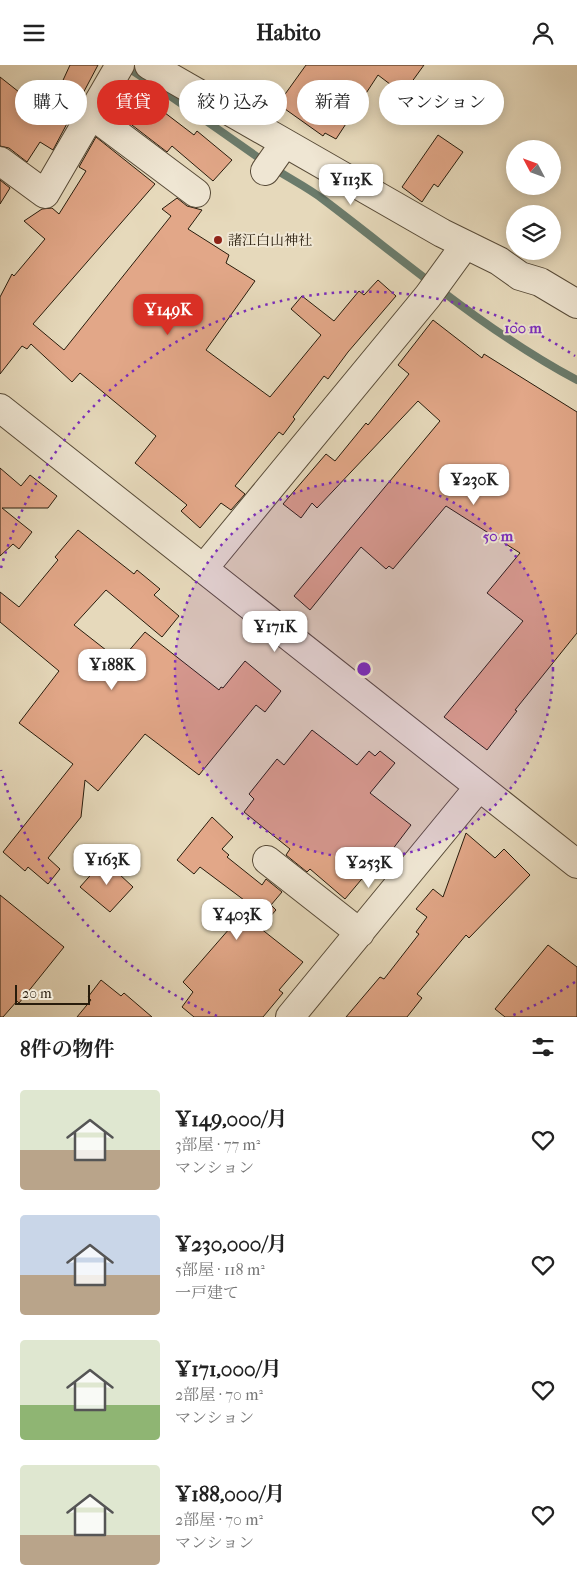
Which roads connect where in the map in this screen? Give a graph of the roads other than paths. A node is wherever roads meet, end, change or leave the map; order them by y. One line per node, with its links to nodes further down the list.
1 (148, 65): 4 (street)
2 (118, 69): 3 (street)
3 (92, 115): 5 (street); 7 (street)
4 (284, 144): 6 (street); 8 (street)
5 (0, 161)
6 (265, 171)
7 (196, 193)
8 (465, 245): 9 (street); 11 (street)
9 (577, 304)
10 (0, 408): 11 (street)
11 (203, 569): 12 (street)
12 (479, 787): 14 (street); 15 (street)
13 (267, 861): 15 (street)
14 (577, 864)
15 (360, 933): 16 (street)
16 (290, 1017)

